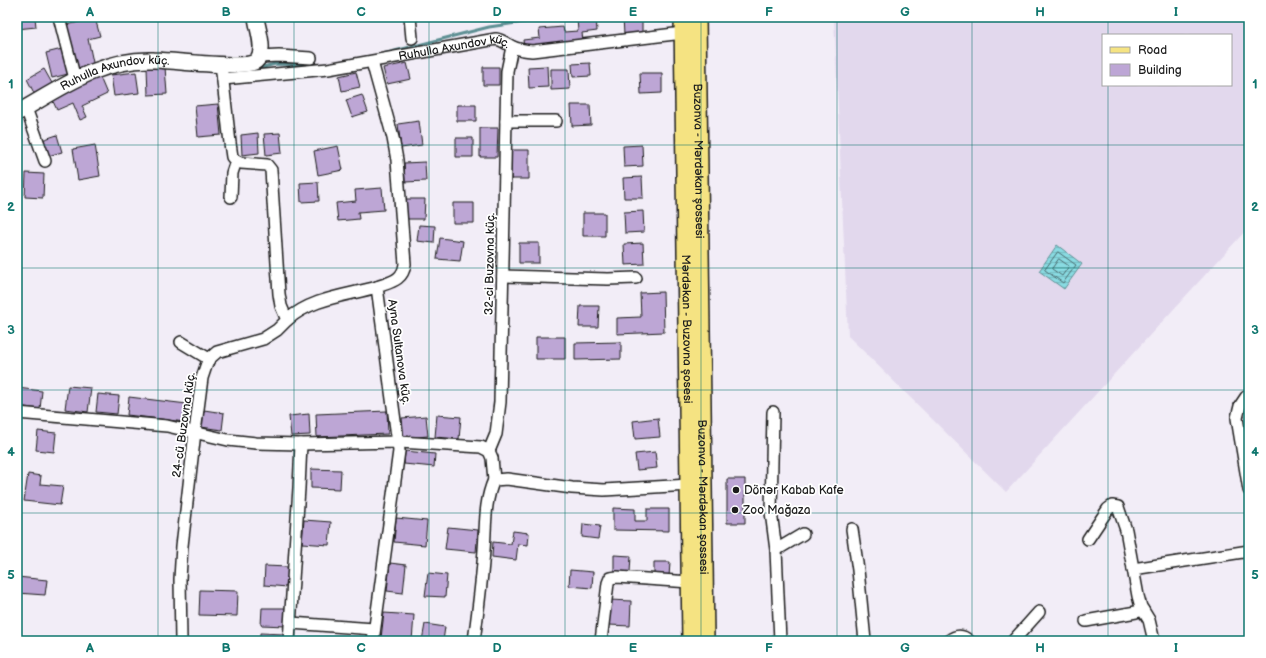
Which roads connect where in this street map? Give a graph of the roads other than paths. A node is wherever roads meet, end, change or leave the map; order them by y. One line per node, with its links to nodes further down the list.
1 (59, 17): 12 (street)
2 (256, 17): 8 (street)
3 (410, 17): 6 (street)
4 (697, 17): 54 (main road, Buzonva - Mərdəkan şossesi)
5 (683, 25): 7 (street, Ruhulla Axundov küç.); 34 (main road, Mərdəkan - Buzovna şosesi)
6 (412, 38)
7 (512, 46): 10 (street, Ruhulla Axundov küç.); 15 (street, 32-ci Buzovna küç.)
8 (259, 57): 9 (street); 11 (street, Ruhulla Axundov küç.)
9 (311, 58)
10 (372, 62): 13 (street, Ruhulla Axundov küç.); 22 (street, Ayna Sultanova küç.)
11 (221, 64): 12 (street, Ruhulla Axundov küç.); 13 (street)
12 (75, 79): 14 (street, Ruhulla Axundov küç.)
13 (223, 79): 18 (street)
14 (21, 110): 17 (street)
15 (506, 121): 16 (street); 20 (street, 32-ci Buzovna küç.)
16 (556, 121)
17 (45, 161)
18 (236, 161): 19 (street); 23 (street)
19 (231, 197)
20 (503, 276): 21 (street); 32 (street, 32-ci Buzovna küç.)
21 (636, 278)
22 (377, 287): 23 (street); 30 (street, Ayna Sultanova küç.)
23 (287, 320): 25 (street)
24 (181, 342): 25 (street)
25 (209, 359): 29 (street, 24-cü Buzovna küç.)
26 (1246, 396): 35 (street)
27 (772, 412): 39 (street)
28 (17, 413): 29 (street)
29 (195, 432): 31 (street); 48 (street, 24-cü Buzovna küç.)
30 (399, 442): 31 (street); 32 (street); 47 (street, Ayna Sultanova küç.)
31 (301, 444): 46 (street)
32 (489, 450): 33 (street)
33 (494, 480): 34 (street); 51 (street)
34 (689, 485): 42 (main road, Mərdəkan - Buzovna şosesi)
35 (1249, 490)
36 (852, 528): 56 (street)
37 (803, 534): 39 (street)
38 (1088, 539): 41 (street)
39 (776, 550): 55 (street)
40 (1249, 551): 41 (street)
41 (1133, 569): 43 (street)
42 (690, 582): 52 (street); 53 (main road, Mərdəkan - Buzovna şosesi)
43 (1143, 610): 45 (street); 60 (street)
44 (1039, 612): 59 (street)
45 (1086, 621)
46 (291, 623): 47 (street); 49 (street)
47 (374, 629): 50 (street, Ayna Sultanova küç.)
48 (181, 641)
49 (289, 641)
50 (373, 641)
51 (474, 641)
52 (601, 641)
53 (691, 641)
54 (705, 641)
55 (780, 641)
56 (865, 641)
57 (948, 641): 58 (street)
58 (969, 641)
59 (1013, 641)
60 (1154, 641)

